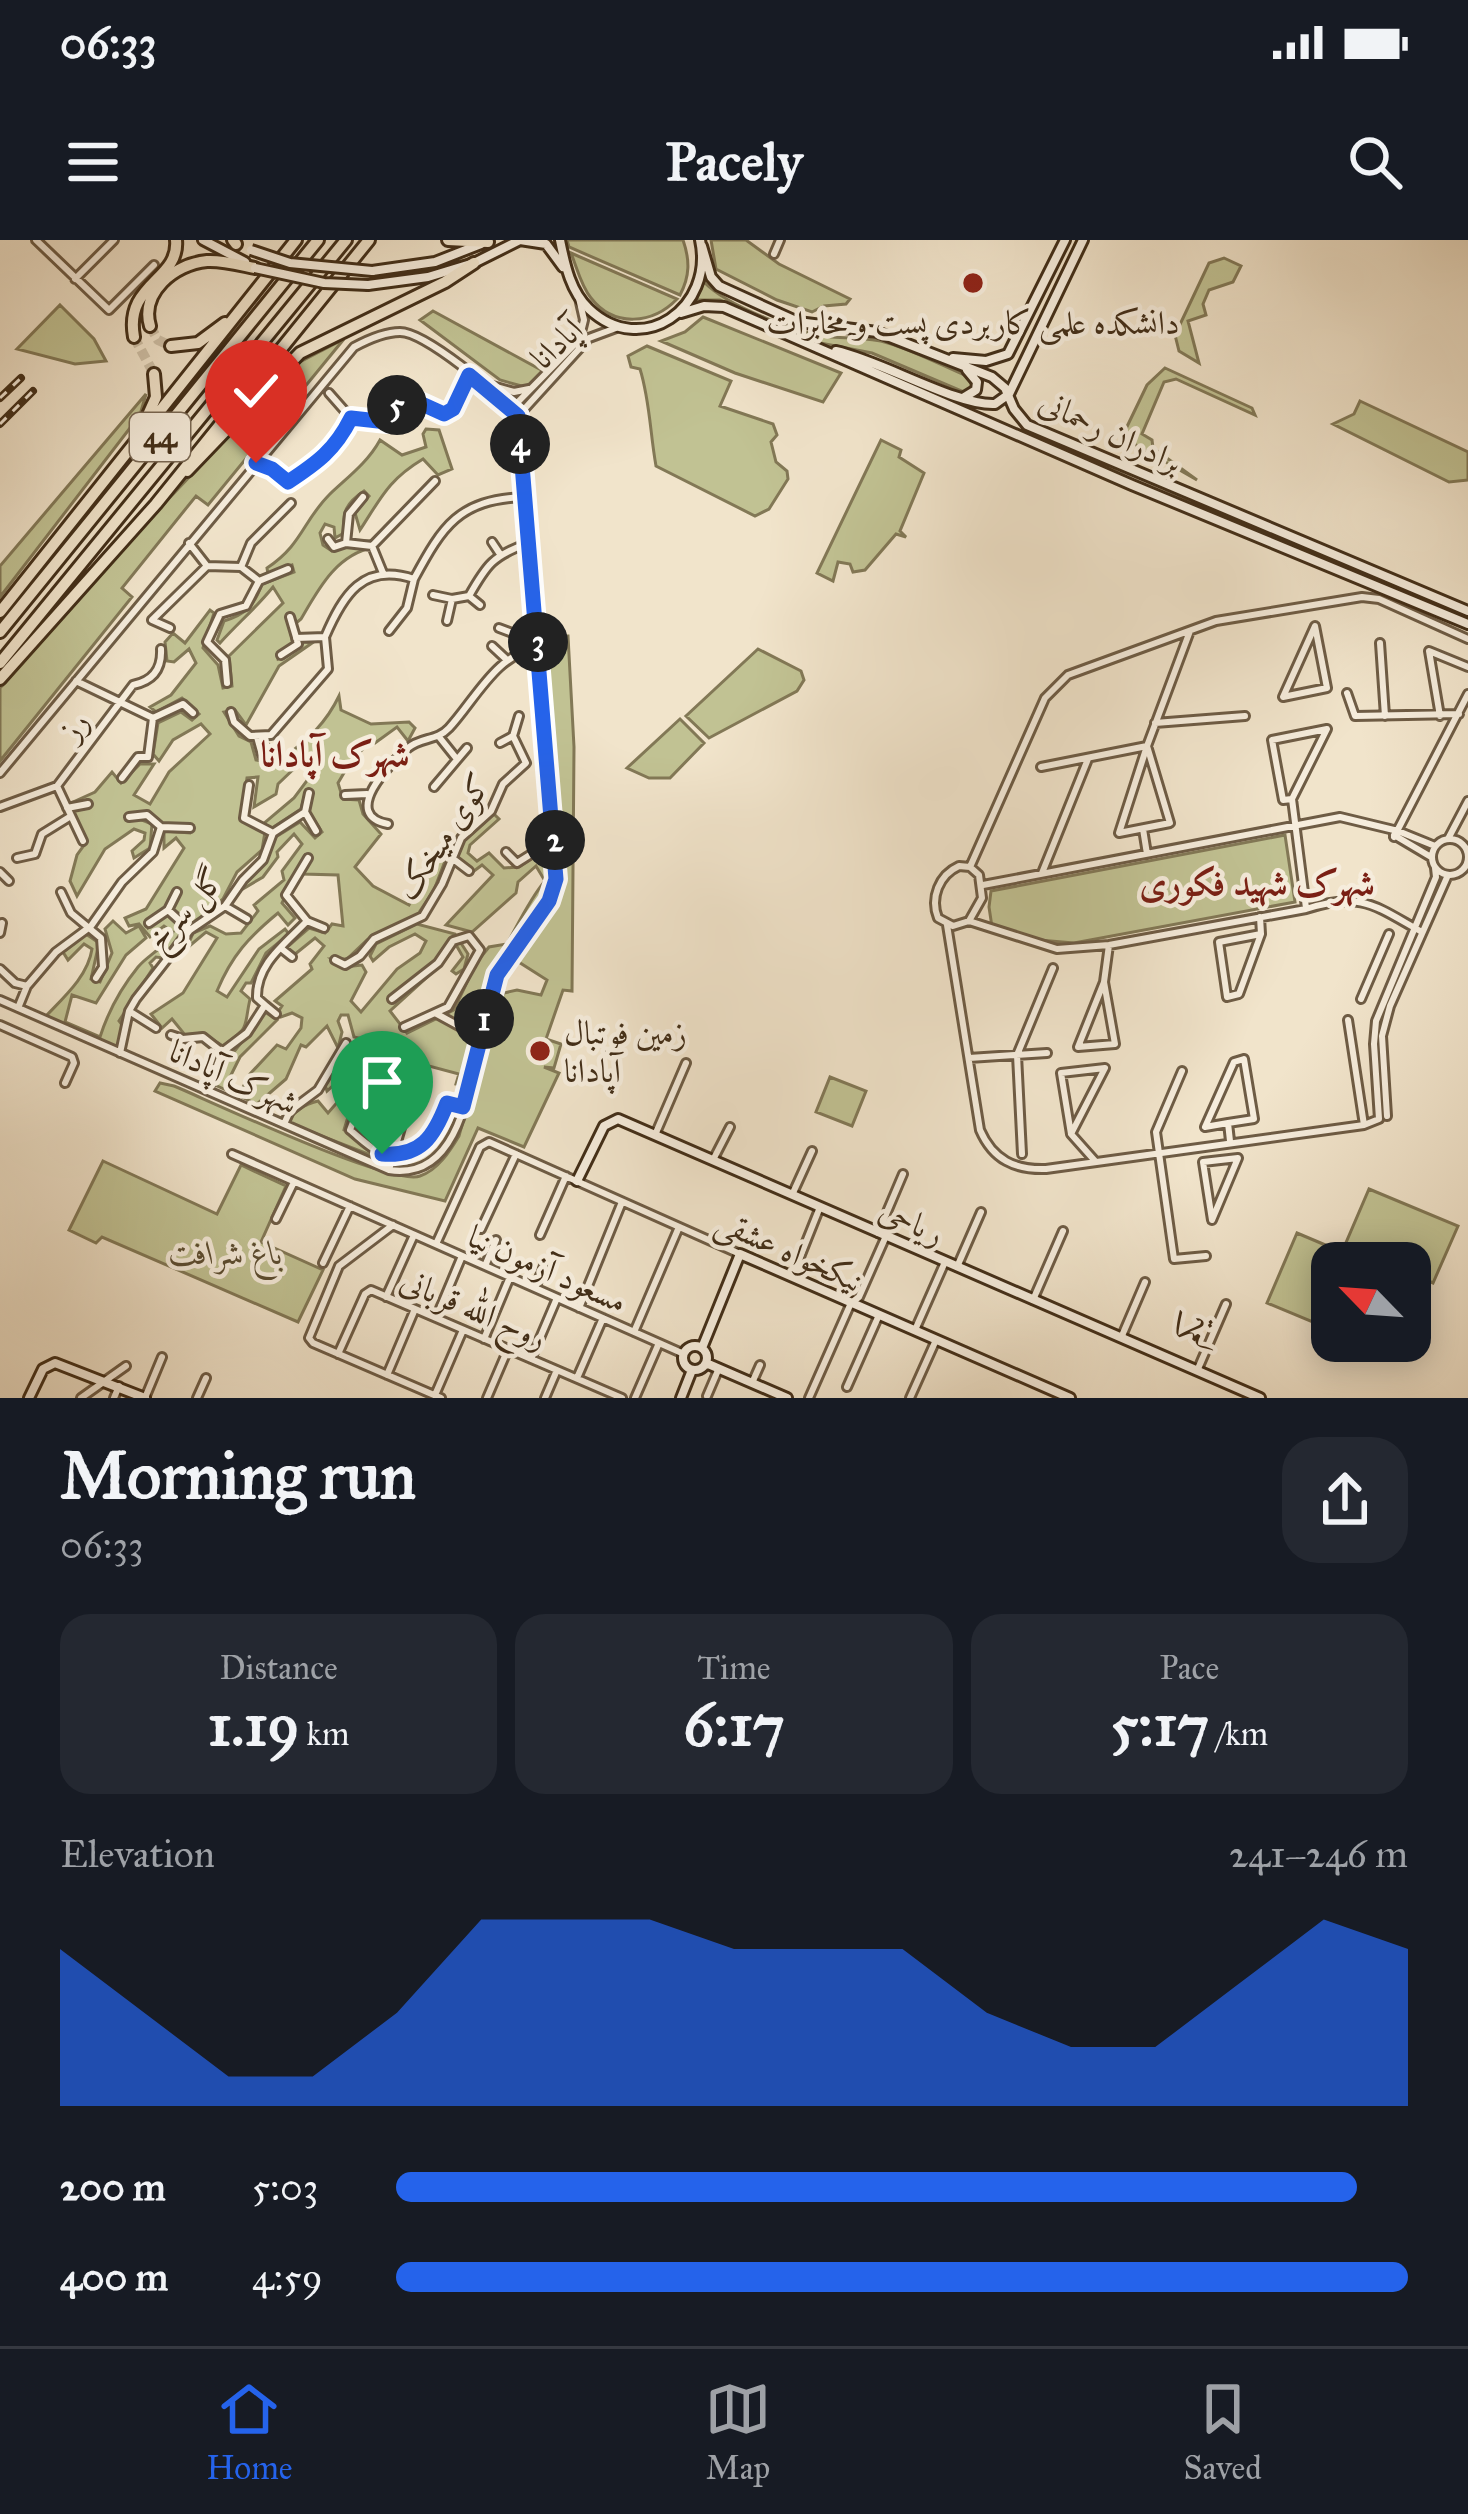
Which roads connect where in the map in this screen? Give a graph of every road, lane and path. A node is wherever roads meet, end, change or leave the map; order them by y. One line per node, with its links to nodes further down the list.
1 (114, 240): 24 (street)
2 (176, 240): 30 (highway)
3 (203, 240): 22 (main road)
4 (318, 240): 79 (highway, 44)
5 (346, 240): 21 (highway, 44)
6 (355, 240): 21 (highway)
7 (369, 240): 50 (highway)
8 (448, 240): 16 (highway)
9 (560, 240): 23 (main road)
10 (780, 240): 18 (street)
11 (1065, 240): 33 (main road)
12 (1083, 240): 40 (main road)
13 (39, 241): 24 (street)
14 (232, 241): 16 (main road, bridge)
15 (294, 241): 26 (highway)
16 (490, 241)
17 (701, 243): 27 (main road); 33 (main road, برادران رحمانی)
18 (774, 254)
19 (474, 263): 22 (main road, bridge); 23 (main road); 50 (highway)
20 (154, 265): 24 (street)
21 (326, 266): 91 (highway, 44)
22 (255, 268): 28 (highway)
23 (569, 278): 25 (main road)
24 (75, 279)
25 (578, 295): 29 (main road); 38 (street, آپادانا)
26 (253, 296): 31 (highway); 45 (highway)
27 (681, 313): 29 (main road, برادران رحمانی); 32 (main road, برادران رحمانی)
28 (150, 326)
29 (638, 327): 43 (street, آپادانا)
30 (134, 337)
31 (171, 346)
32 (817, 346): 41 (main road); 74 (main road, برادران رحمانی)
33 (937, 356): 34 (main road, برادران رحمانی)
34 (963, 366): 40 (main road, برادران رحمانی); 41 (main road)
35 (154, 374): 45 (highway)
36 (469, 375): 37 (street); 44 (street); 46 (street)
37 (481, 381): 38 (street, آپادانا); 42 (street)
38 (534, 388): 42 (street, آپادانا)
39 (329, 393): 44 (street)
40 (1009, 394): 41 (main road); 70 (main road, برادران رحمانی)
41 (962, 398)
42 (512, 408): 43 (street)
43 (518, 416): 49 (street)
44 (351, 418): 46 (street)
45 (125, 450): 71 (highway)
46 (256, 463): 54 (street)
47 (435, 481): 57 (street)
48 (363, 497): 55 (street)
49 (523, 497): 56 (street); 63 (street)
50 (156, 503): 93 (highway)
51 (292, 503): 60 (street)
52 (328, 539): 55 (street)
53 (492, 542): 58 (street)
54 (189, 543): 59 (street); 94 (street)
55 (346, 543): 57 (street)
56 (528, 543): 58 (street); 87 (street)
57 (372, 546): 62 (street)
58 (500, 554): 66 (street)
59 (207, 566): 60 (street); 76 (street)
60 (241, 567): 64 (street)
61 (288, 568): 64 (street)
62 (382, 573): 63 (street); 81 (street)
63 (414, 579): 80 (street)
64 (259, 581): 95 (street)
65 (433, 595): 67 (street)
66 (469, 596): 67 (street); 68 (street)
67 (452, 599): 73 (street)
68 (480, 605)
69 (1312, 605): 75 (street); 78 (street); 83 (street)
70 (1468, 611)
71 (0, 612)
72 (290, 617): 82 (street)
73 (447, 621)
74 (1468, 624)
75 (1315, 626): 75 (street)
76 (170, 628)
77 (500, 628): 88 (street)
78 (1190, 631): 107 (street); 157 (street)
79 (0, 632)
80 (389, 632)
81 (325, 637): 82 (street); 109 (street)
82 (296, 638): 89 (street)
83 (1468, 638)
84 (1381, 643): 104 (street)
85 (492, 646): 90 (street)
86 (161, 649): 98 (street, رز)
87 (538, 649): 88 (street); 118 (street)
88 (521, 650): 90 (street)
89 (280, 655)
90 (507, 660): 110 (street)
91 (0, 664)
92 (1468, 667): 105 (street)
93 (0, 679)
94 (76, 681): 98 (street); 120 (street)
95 (227, 683)
96 (1347, 693): 104 (street)
97 (1468, 694): 101 (street)
98 (118, 704): 106 (street); 123 (street, رز)
99 (231, 712): 109 (street)
100 (193, 713): 106 (street)
101 (1459, 714): 105 (street); 143 (street)
102 (518, 716): 108 (street)
103 (1245, 716): 107 (street)
104 (1385, 716): 105 (street)
105 (1440, 716)
106 (153, 718): 121 (street)
107 (1155, 723): 112 (street)
108 (513, 736): 111 (street); 117 (street, کوی میخک)
109 (257, 737): 114 (street)
110 (440, 738): 115 (street); 126 (street)
111 (500, 743)
112 (1147, 746): 116 (street); 140 (street); 140 (street)
113 (467, 748): 115 (street)
114 (262, 755)
115 (456, 758): 124 (street)
116 (1089, 758): 119 (street); 162 (street)
117 (526, 763): 118 (street, کوی میخک); 156 (street, کوی میخک)
118 (548, 765): 148 (street)
119 (1041, 766)
120 (0, 773)
121 (122, 778)
122 (250, 785): 142 (street)
123 (57, 786): 131 (street, رز); 132 (street)
124 (434, 787)
125 (309, 793): 133 (street)
126 (367, 794): 127 (street); 135 (street)
127 (345, 795)
128 (1292, 799): 128 (street); 136 (street)
129 (1468, 801): 145 (street)
130 (88, 804): 132 (street)
131 (0, 807)
132 (69, 812): 146 (street); 154 (street)
133 (304, 812): 141 (street); 142 (street, گل سرخ)
134 (128, 817): 137 (street)
135 (388, 824)
136 (1293, 826): 143 (street); 152 (street); 169 (street)
137 (160, 827): 138 (street); 180 (street)
138 (190, 828)
139 (540, 829): 150 (street)
140 (1143, 829): 152 (street)
141 (316, 831)
142 (273, 832): 168 (street, گل سرخ)
143 (1395, 834): 147 (street); 153 (street)
144 (1466, 835): 149 (street)
145 (1448, 839): 147 (street); 149 (street)
146 (83, 841)
147 (1435, 846): 153 (street)
148 (555, 848): 150 (street); 212 (street)
149 (1466, 848): 161 (street)
150 (536, 850): 151 (street)
151 (506, 852)
152 (1147, 854): 162 (street)
153 (1431, 857): 158 (street)
154 (17, 858)
155 (308, 858): 173 (street)
156 (452, 858): 159 (street); 174 (street, کوی میخک)
157 (970, 867): 165 (street); 179 (street)
158 (1436, 868): 163 (street); 182 (street)
159 (469, 871)
160 (0, 872): 164 (street)
161 (1464, 872): 163 (street)
162 (1042, 873): 165 (street)
163 (1448, 875): 182 (street)
164 (9, 880)
165 (983, 885): 175 (street)
166 (61, 892): 180 (street)
167 (177, 892): 170 (street)
168 (224, 907): 172 (street); 183 (street, گل سرخ)
169 (1306, 909): 171 (street); 182 (street)
170 (168, 910): 177 (street); 183 (street)
171 (1260, 917): 185 (street); 187 (street)
172 (247, 919)
173 (307, 921): 181 (street); 188 (street)
174 (416, 921): 178 (street); 190 (street, کوی میخک)
175 (969, 921): 179 (street); 187 (street)
176 (2, 923): 184 (street)
177 (148, 923)
178 (427, 925)
179 (947, 925): 218 (street)
180 (91, 926): 196 (street); 198 (street)
181 (324, 928)
182 (1418, 929): 194 (street); 195 (street)
183 (190, 930): 204 (street, گل سرخ)
184 (0, 933)
185 (1262, 934): 185 (street)
186 (1388, 934): 191 (street)
187 (1109, 945): 197 (street)
188 (282, 949): 189 (street); 202 (street)
189 (292, 957)
190 (335, 960)
191 (1377, 962): 194 (street); 200 (street)
192 (1053, 968): 217 (street)
193 (0, 969): 198 (street)
194 (1396, 970): 195 (street); 226 (street)
195 (1405, 974): 226 (street)
196 (96, 978)
197 (1103, 982): 197 (street)
198 (28, 986): 203 (street)
199 (392, 998): 205 (street)
200 (1361, 999)
201 (0, 1000): 203 (street, شهرک آپادانا)
202 (265, 1005): 206 (street); 214 (street)
203 (18, 1008): 215 (street, شهرک آپادانا)
204 (129, 1011): 210 (street); 215 (street, گل سرخ)
205 (435, 1013): 209 (street); 212 (street)
206 (276, 1014)
207 (1348, 1020): 229 (street)
208 (0, 1025): 221 (street)
209 (404, 1027)
210 (156, 1028)
211 (171, 1035): 214 (street)
212 (480, 1037): 223 (street)
213 (346, 1043): 228 (street)
214 (222, 1052): 222 (street)
215 (120, 1053): 222 (street, شهرک آپادانا)
216 (1046, 1053): 217 (street)
217 (1017, 1055): 218 (street); 239 (street)
218 (969, 1058): 243 (street)
219 (686, 1063): 232 (street)
220 (1182, 1071): 236 (street)
221 (65, 1083)
222 (208, 1090): 228 (street, شهرک آپادانا)
223 (463, 1107): 240 (street); 244 (street)
224 (406, 1110): 240 (street)
225 (356, 1114): 240 (street)
226 (1383, 1118): 229 (street)
227 (1228, 1123): 227 (street); 233 (street)
228 (284, 1124): 244 (street, شهرک آپادانا)
229 (1364, 1125): 233 (street)
230 (730, 1127): 241 (street)
231 (1071, 1134): 231 (street); 243 (street)
232 (655, 1135): 241 (main road, ریاحی); 247 (main road, ریاحی)
233 (1230, 1141): 234 (street)
234 (1216, 1143): 236 (street); 242 (street)
235 (812, 1151): 249 (street)
236 (1159, 1152): 243 (street); 266 (street)
237 (232, 1154): 248 (street, مسعود آزمون نیا)
238 (515, 1154): 246 (street, نیکخواه عشقی); 257 (street); 263 (street, نیکخواه عشقی)
239 (1022, 1154)
240 (394, 1155): 244 (street)
241 (713, 1160): 249 (main road, ریاحی)
242 (1219, 1160): 242 (street)
243 (1095, 1162)
244 (389, 1170)
245 (903, 1174): 259 (street)
246 (566, 1177): 247 (street, نیکخواه عشقی); 261 (street)
247 (577, 1181): 250 (street, نیکخواه عشقی)
248 (294, 1182): 251 (street, مسعود آزمون نیا); 254 (street)
249 (792, 1195): 252 (main road, ریاحی)
250 (622, 1202): 256 (street, نیکخواه عشقی); 281 (street)
251 (350, 1206): 255 (street, مسعود آزمون نیا); 268 (street)
252 (820, 1207): 259 (main road, ریاحی); 273 (street)
253 (981, 1212): 271 (street)
254 (276, 1219)
255 (393, 1225): 260 (street, مسعود آزمون نیا); 295 (street)
256 (679, 1227): 264 (street, نیکخواه عشقی); 288 (street)
257 (481, 1229)
258 (1063, 1231): 278 (street)
259 (882, 1234): 267 (main road, ریاحی); 279 (street)
260 (414, 1235): 263 (street, مسعود آزمون نیا); 276 (street)
261 (540, 1235)
262 (496, 1240): 269 (street)
263 (436, 1244): 265 (street, مسعود آزمون نیا)
264 (740, 1254): 273 (main road, نیکخواه عشقی); 293 (main road)
265 (462, 1256): 269 (street, مسعود آزمون نیا); 284 (street)
266 (1206, 1256)
267 (945, 1262): 271 (main road, ریاحی); 287 (street)
268 (323, 1263)
269 (485, 1266): 272 (street, مسعود آزمون نیا)
270 (544, 1266): 275 (street)
271 (958, 1267): 278 (main road, ریاحی)
272 (510, 1277): 275 (street, مسعود آزمون نیا); 290 (street)
273 (792, 1277): 279 (main road, نیکخواه عشقی)
274 (1145, 1282): 289 (street)
275 (535, 1288): 277 (street, مسعود آزمون نیا)
276 (386, 1297): 282 (street, روح الله قربانی); 295 (street, روح الله قربانی)
277 (556, 1298): 281 (street, مسعود آزمون نیا); 298 (street)
278 (1033, 1300): 289 (main road, ریاحی)
279 (851, 1303): 283 (main road, نیکخواه عشقی); 327 (street)
280 (1226, 1304): 305 (street, یکم)
281 (579, 1308): 285 (street, مسعود آزمون نیا)
282 (415, 1309): 284 (street, روح الله قربانی); 306 (street)
283 (879, 1315): 287 (main road, نیکخواه عشقی); 312 (street)
284 (436, 1318): 286 (street, روح الله قربانی)
285 (603, 1318): 288 (street, مسعود آزمون نیا); 308 (street)
286 (463, 1330): 290 (street, روح الله قربانی); 315 (street)
287 (914, 1330): 291 (main road, نیکخواه عشقی)
288 (634, 1332): 292 (street, مسعود آزمون نیا)
289 (1121, 1338): 305 (main road, ریاحی)
290 (484, 1339): 294 (street, روح الله قربانی)
291 (935, 1340): 328 (street); 329 (main road, نیکخواه عشقی)
292 (659, 1343): 296 (street, مسعود آزمون نیا); 324 (street)
293 (702, 1348): 296 (main road); 299 (main road)
294 (508, 1349): 298 (street, روح الله قربانی); 321 (street)
295 (338, 1354): 306 (street)
296 (684, 1354): 304 (main road)
297 (162, 1357): 319 (street)
298 (531, 1359): 303 (street, روح الله قربانی)
299 (706, 1363): 302 (main road); 304 (main road)
300 (760, 1365): 310 (street)
301 (126, 1366): 309 (street)
302 (719, 1369): 310 (main road); 314 (street)
303 (557, 1370): 308 (street, روح الله قربانی); 322 (street)
304 (692, 1370): 325 (main road)
305 (1197, 1371): 330 (main road, ریاحی)
306 (387, 1375): 315 (street)
307 (206, 1378): 320 (street)
308 (577, 1378): 323 (street, روح الله قربانی)
309 (105, 1380): 311 (main road); 316 (main road); 317 (street)
310 (752, 1383): 313 (main road)
311 (119, 1387): 318 (street); 319 (main road)
312 (847, 1388)
313 (774, 1395): 326 (main road)
314 (707, 1396)
315 (438, 1397)
316 (29, 1398)
317 (81, 1398)
318 (114, 1398)
319 (145, 1398)
320 (197, 1398)
321 (488, 1398)
322 (544, 1398)
323 (622, 1398)
324 (635, 1398)
325 (681, 1398)
326 (788, 1398)
327 (809, 1398)
328 (910, 1398)
329 (1070, 1398)
330 (1260, 1398)

